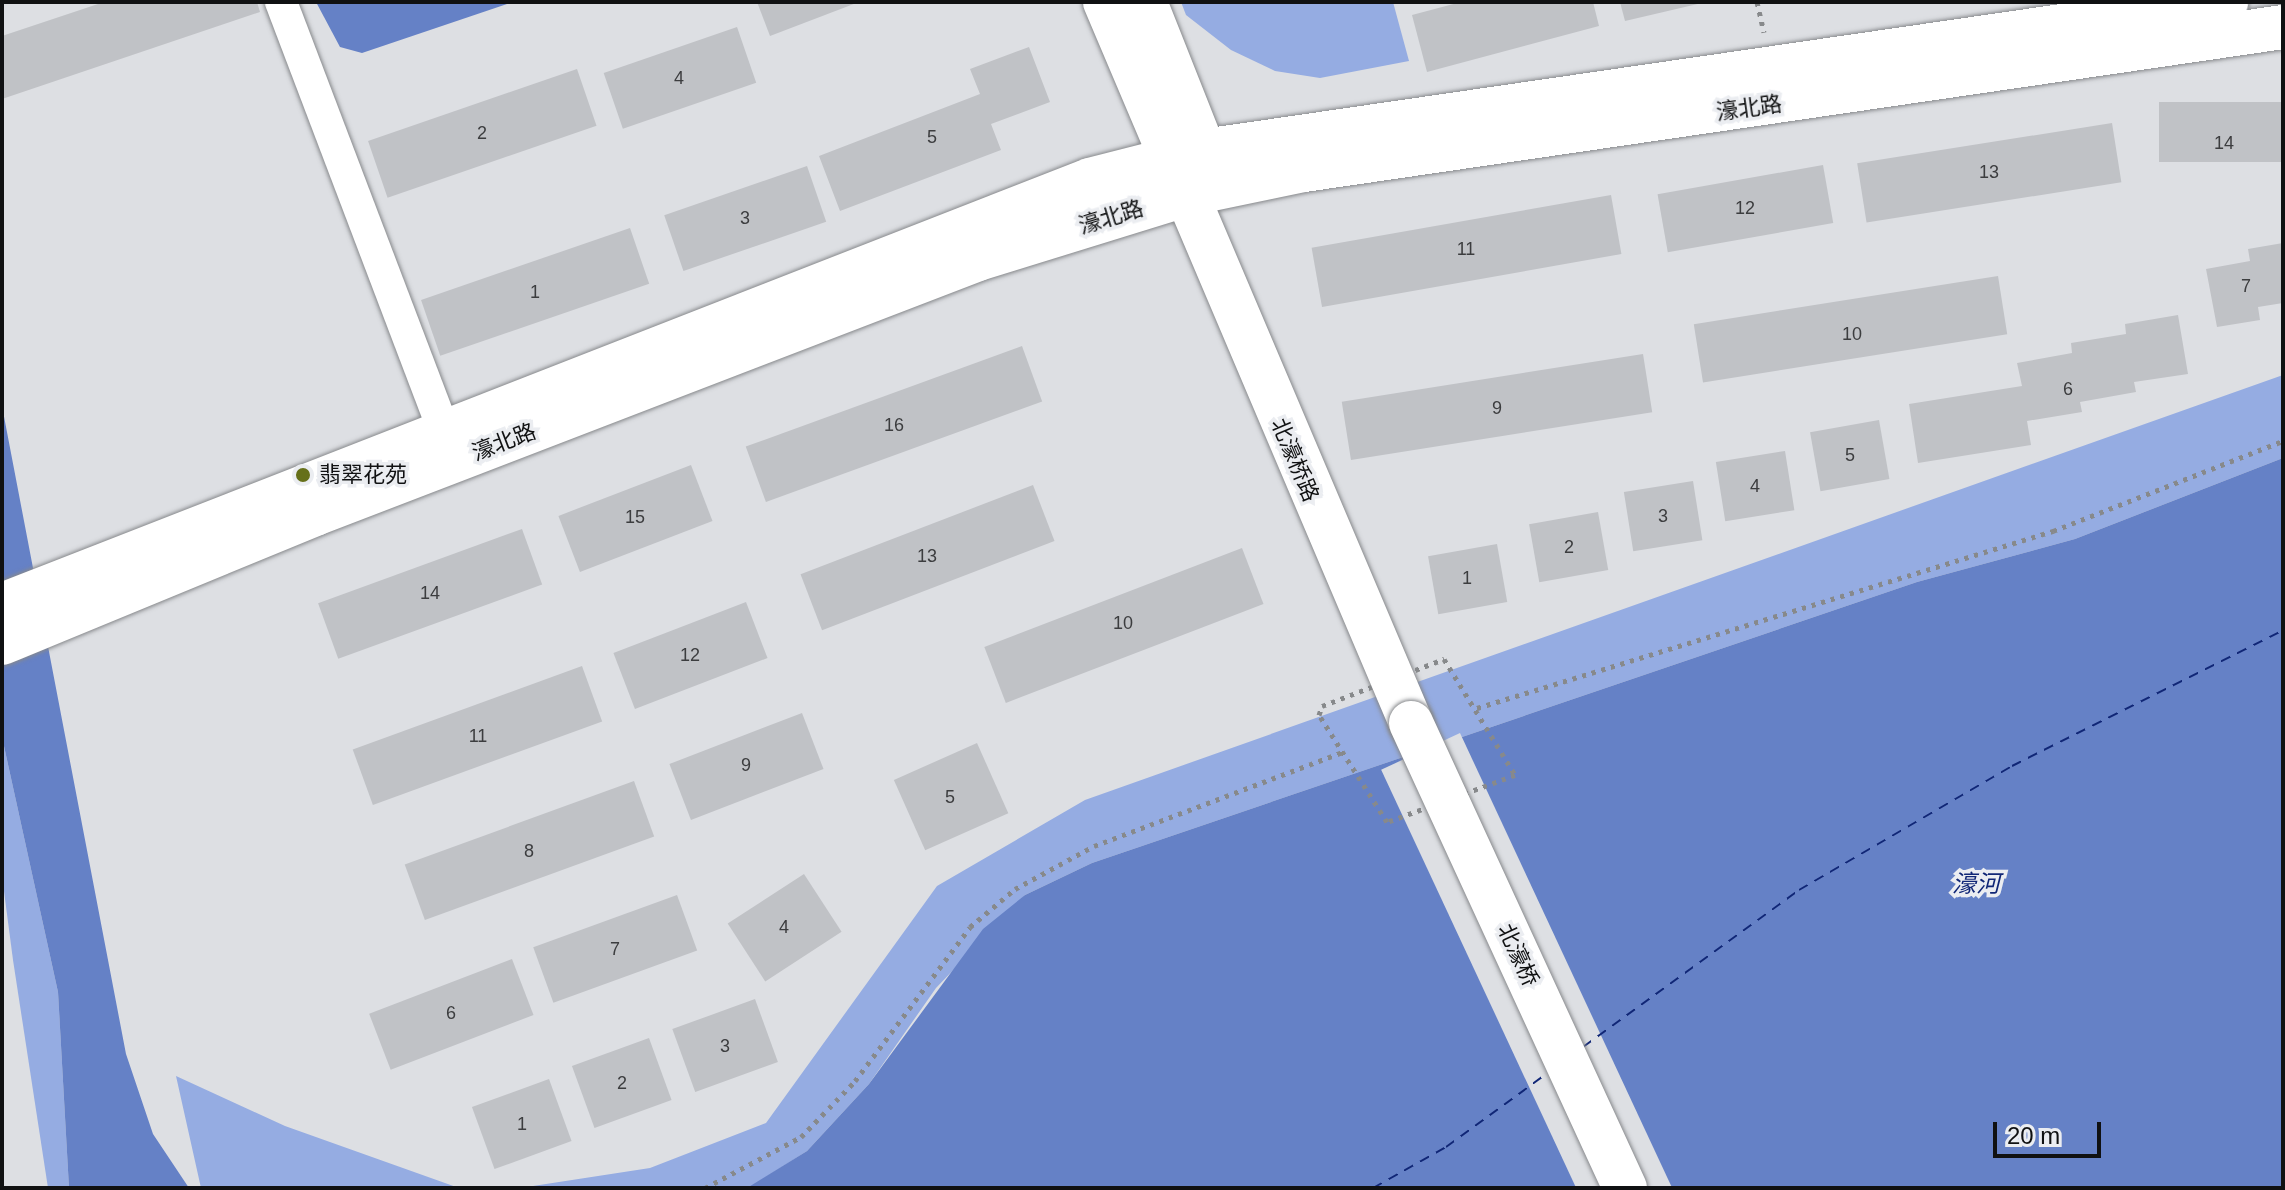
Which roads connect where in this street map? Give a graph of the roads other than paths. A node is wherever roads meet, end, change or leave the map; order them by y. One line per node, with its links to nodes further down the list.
1 (281, 2): 8 (street)
2 (1105, 2): 7 (street, 北濠桥路)
3 (1145, 2): 7 (street, 北濠桥路)
4 (2226, 2): 5 (street, 濠北路)
5 (2043, 14): 7 (street, 濠北路)
6 (2283, 27): 7 (street, 濠北路)
7 (1186, 168): 8 (street, 濠北路); 12 (street, 北濠桥路)
8 (450, 446): 9 (street, 濠北路)
9 (52, 602): 10 (street, 濠北路); 11 (street, 濠北路)
10 (2, 605)
11 (2, 643)
12 (1411, 723): 13 (street, 北濠桥, bridge)
13 (1625, 1188)

